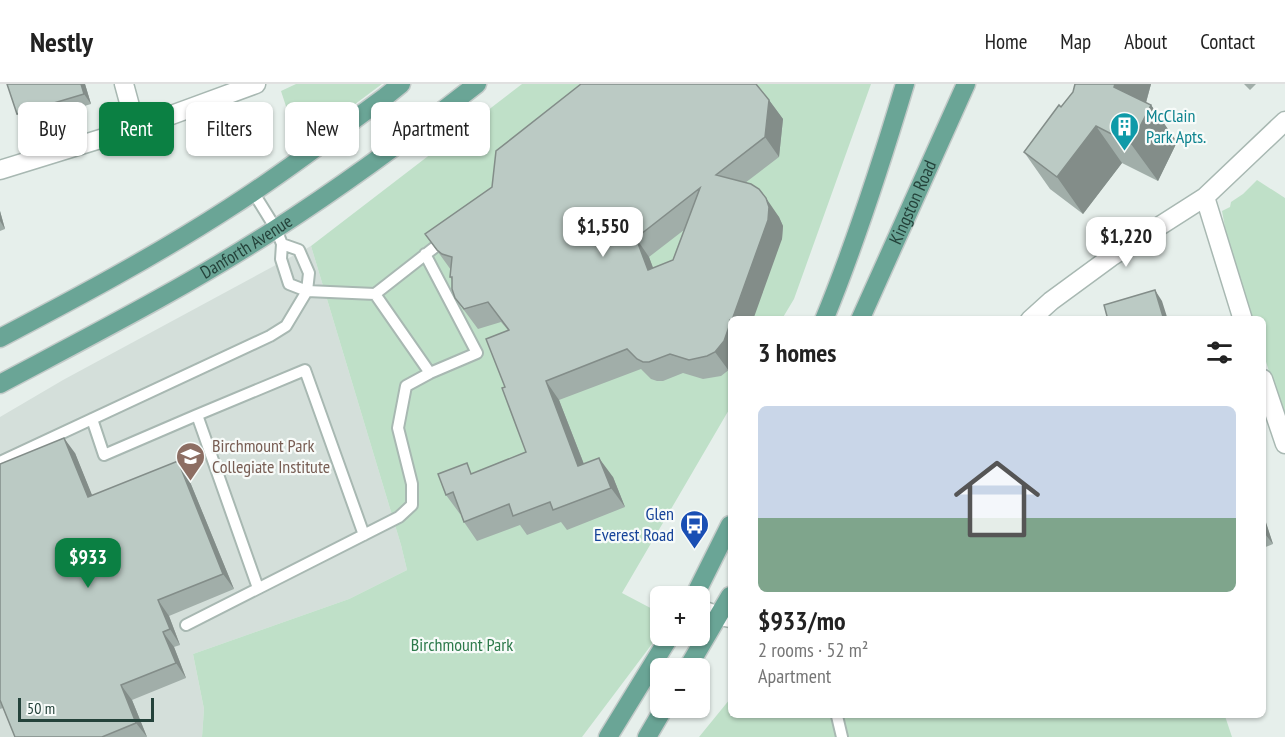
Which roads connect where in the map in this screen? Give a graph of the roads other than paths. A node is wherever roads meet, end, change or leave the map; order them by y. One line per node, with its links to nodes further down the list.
1 (124, 84): 7 (street)
2 (256, 84): 8 (street)
3 (401, 84): 12 (main road)
4 (477, 84): 15 (main road, Danforth Avenue)
5 (905, 84): 19 (main road)
6 (966, 84): 20 (main road, Kingston Road)
7 (129, 102)
8 (174, 114)
9 (1285, 121): 13 (street)
10 (99, 139): 11 (street)
11 (0, 170)
12 (253, 192): 15 (lane); 23 (main road)
13 (1205, 197): 21 (street); 22 (street)
14 (453, 233): 16 (lane)
15 (279, 237): 17 (lane); 17 (lane); 25 (main road, Danforth Avenue)
16 (425, 254): 18 (lane); 24 (lane)
17 (307, 291): 18 (lane); 28 (lane)
18 (375, 294): 24 (lane)
19 (826, 316)
20 (862, 316)
21 (1034, 316)
22 (1243, 316)
23 (0, 338)
24 (430, 373): 32 (lane)
25 (0, 384)
26 (1266, 388): 29 (street)
27 (197, 415): 28 (lane); 32 (lane); 34 (lane)
28 (92, 420): 30 (lane)
29 (1285, 444)
30 (0, 462)
31 (728, 529): 33 (main road)
32 (364, 535): 34 (lane)
33 (700, 586)
34 (258, 588): 37 (lane)
35 (710, 612): 36 (street)
36 (725, 617): 39 (main road)
37 (186, 625)
38 (664, 646): 42 (main road)
39 (695, 658)
40 (658, 718): 43 (main road)
41 (837, 718): 44 (lane)
42 (608, 737)
43 (647, 737)
44 (842, 737)

